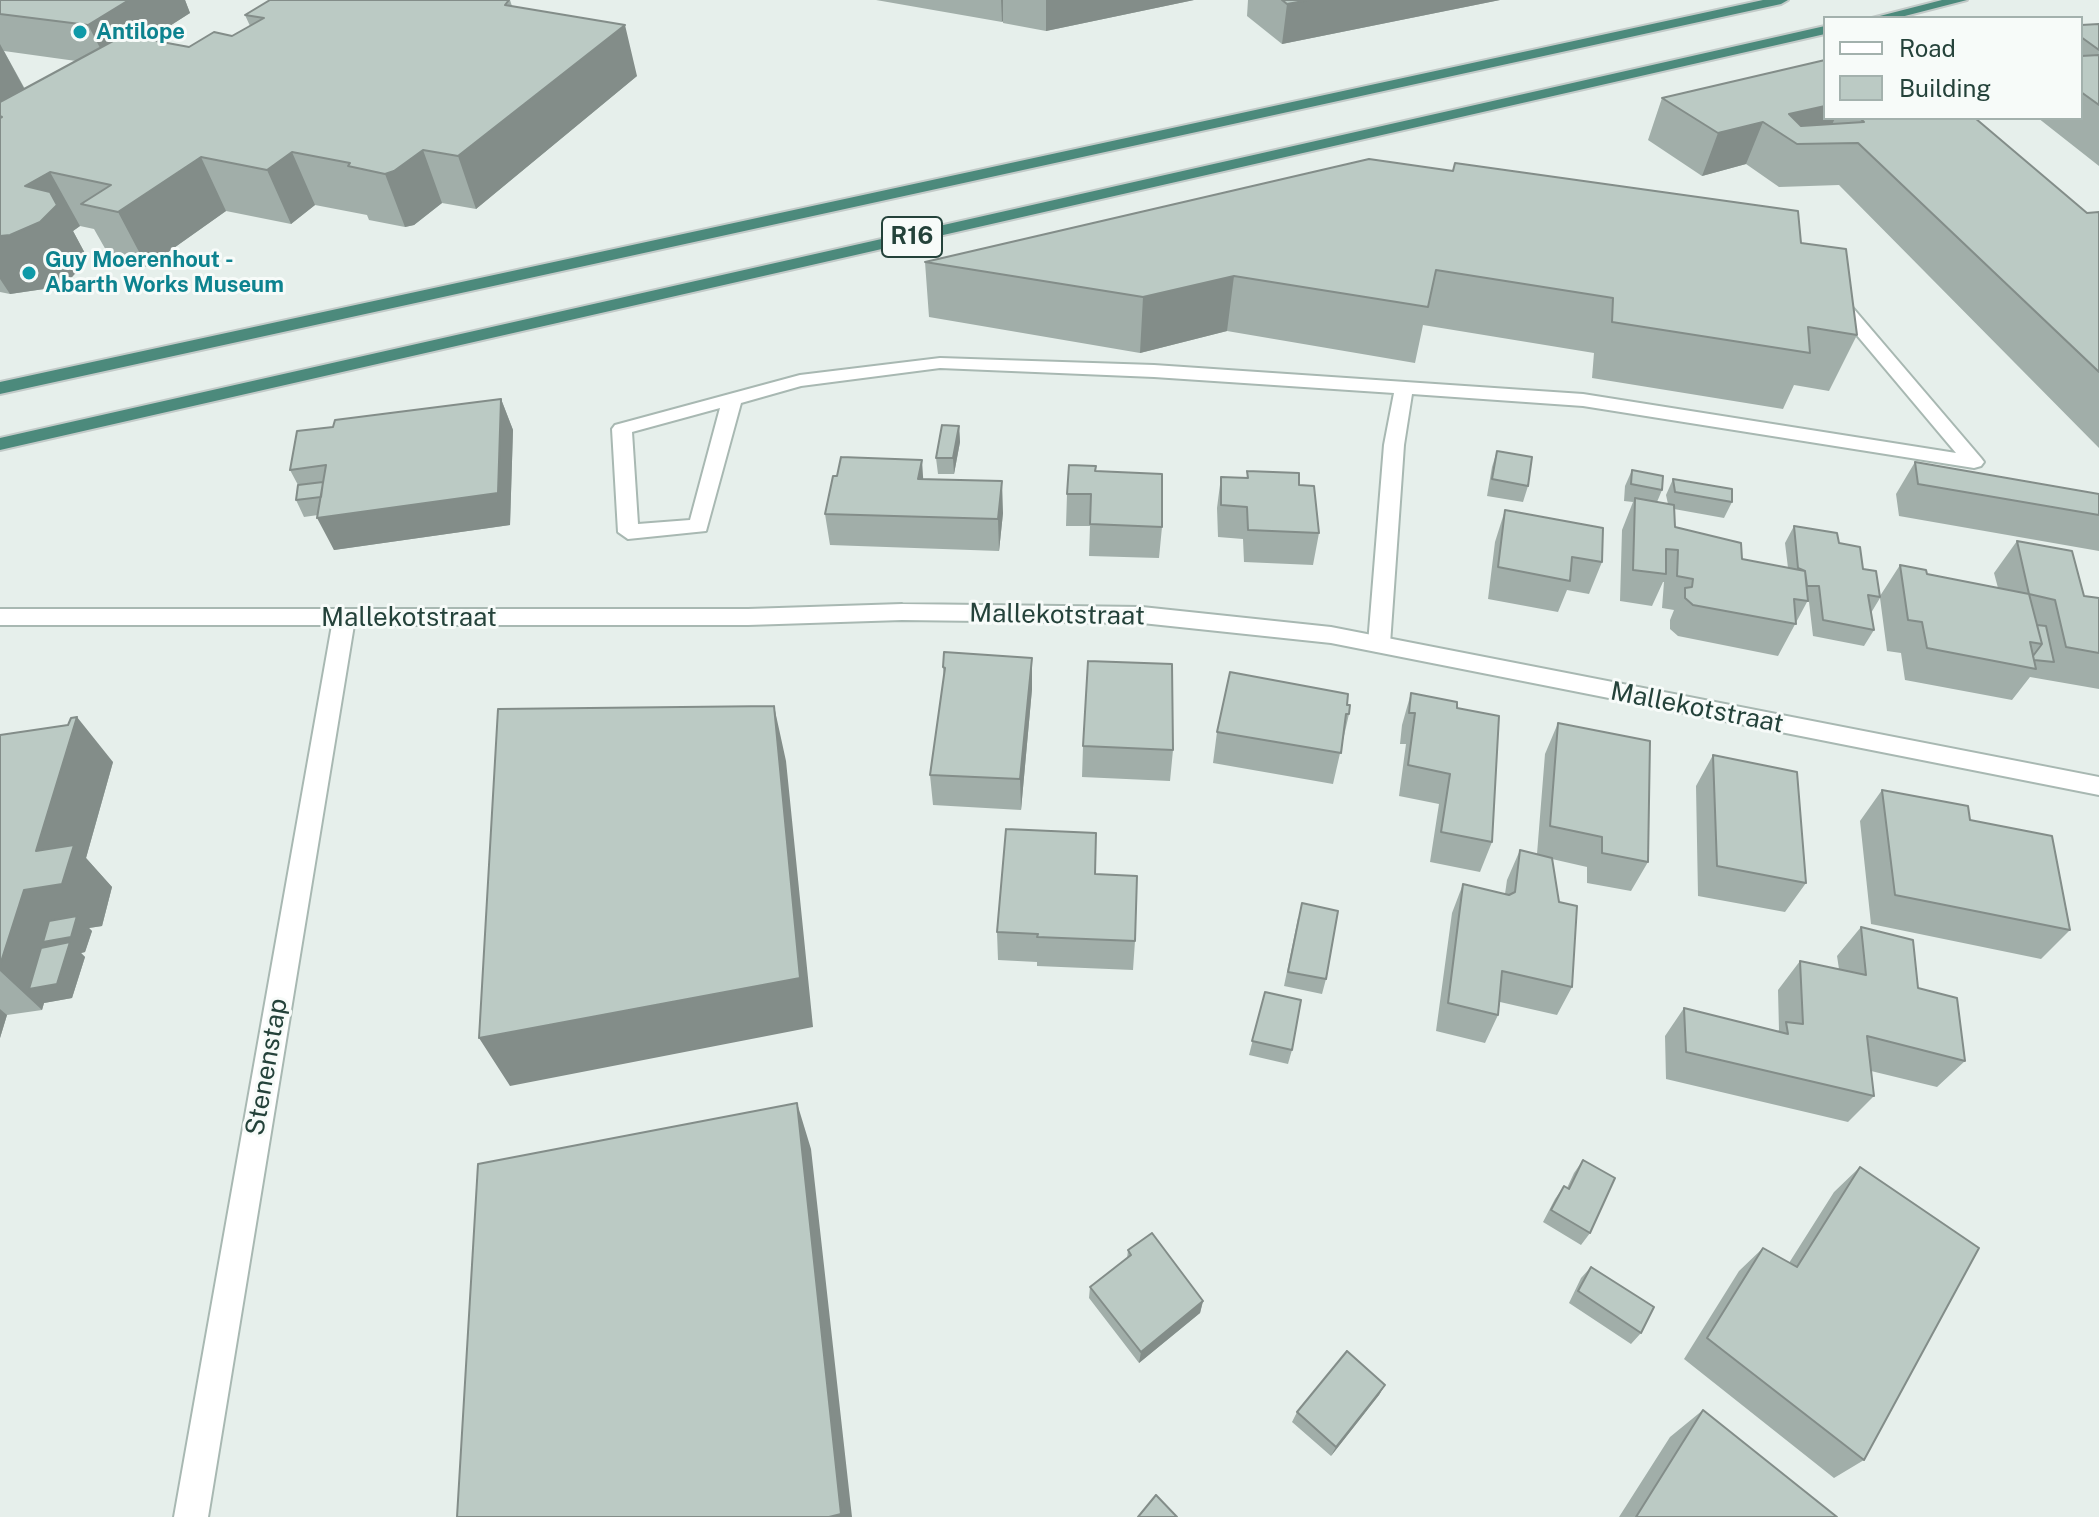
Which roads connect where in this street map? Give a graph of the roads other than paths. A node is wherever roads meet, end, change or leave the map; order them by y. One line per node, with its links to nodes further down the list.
1 (1781, 0): 6 (highway, R16)
2 (1960, 0): 3 (highway)
3 (1888, 16)
4 (1823, 30): 9 (highway, R16)
5 (1823, 284): 7 (street)
6 (0, 388)
7 (1404, 388): 8 (street); 12 (street)
8 (732, 399): 8 (street)
9 (0, 444)
10 (0, 617): 11 (street, Mallekotstraat)
11 (344, 618): 12 (street, Mallekotstraat); 14 (street, Stenenstap)
12 (1379, 644): 13 (street, Mallekotstraat)
13 (2099, 786)
14 (191, 1517)

